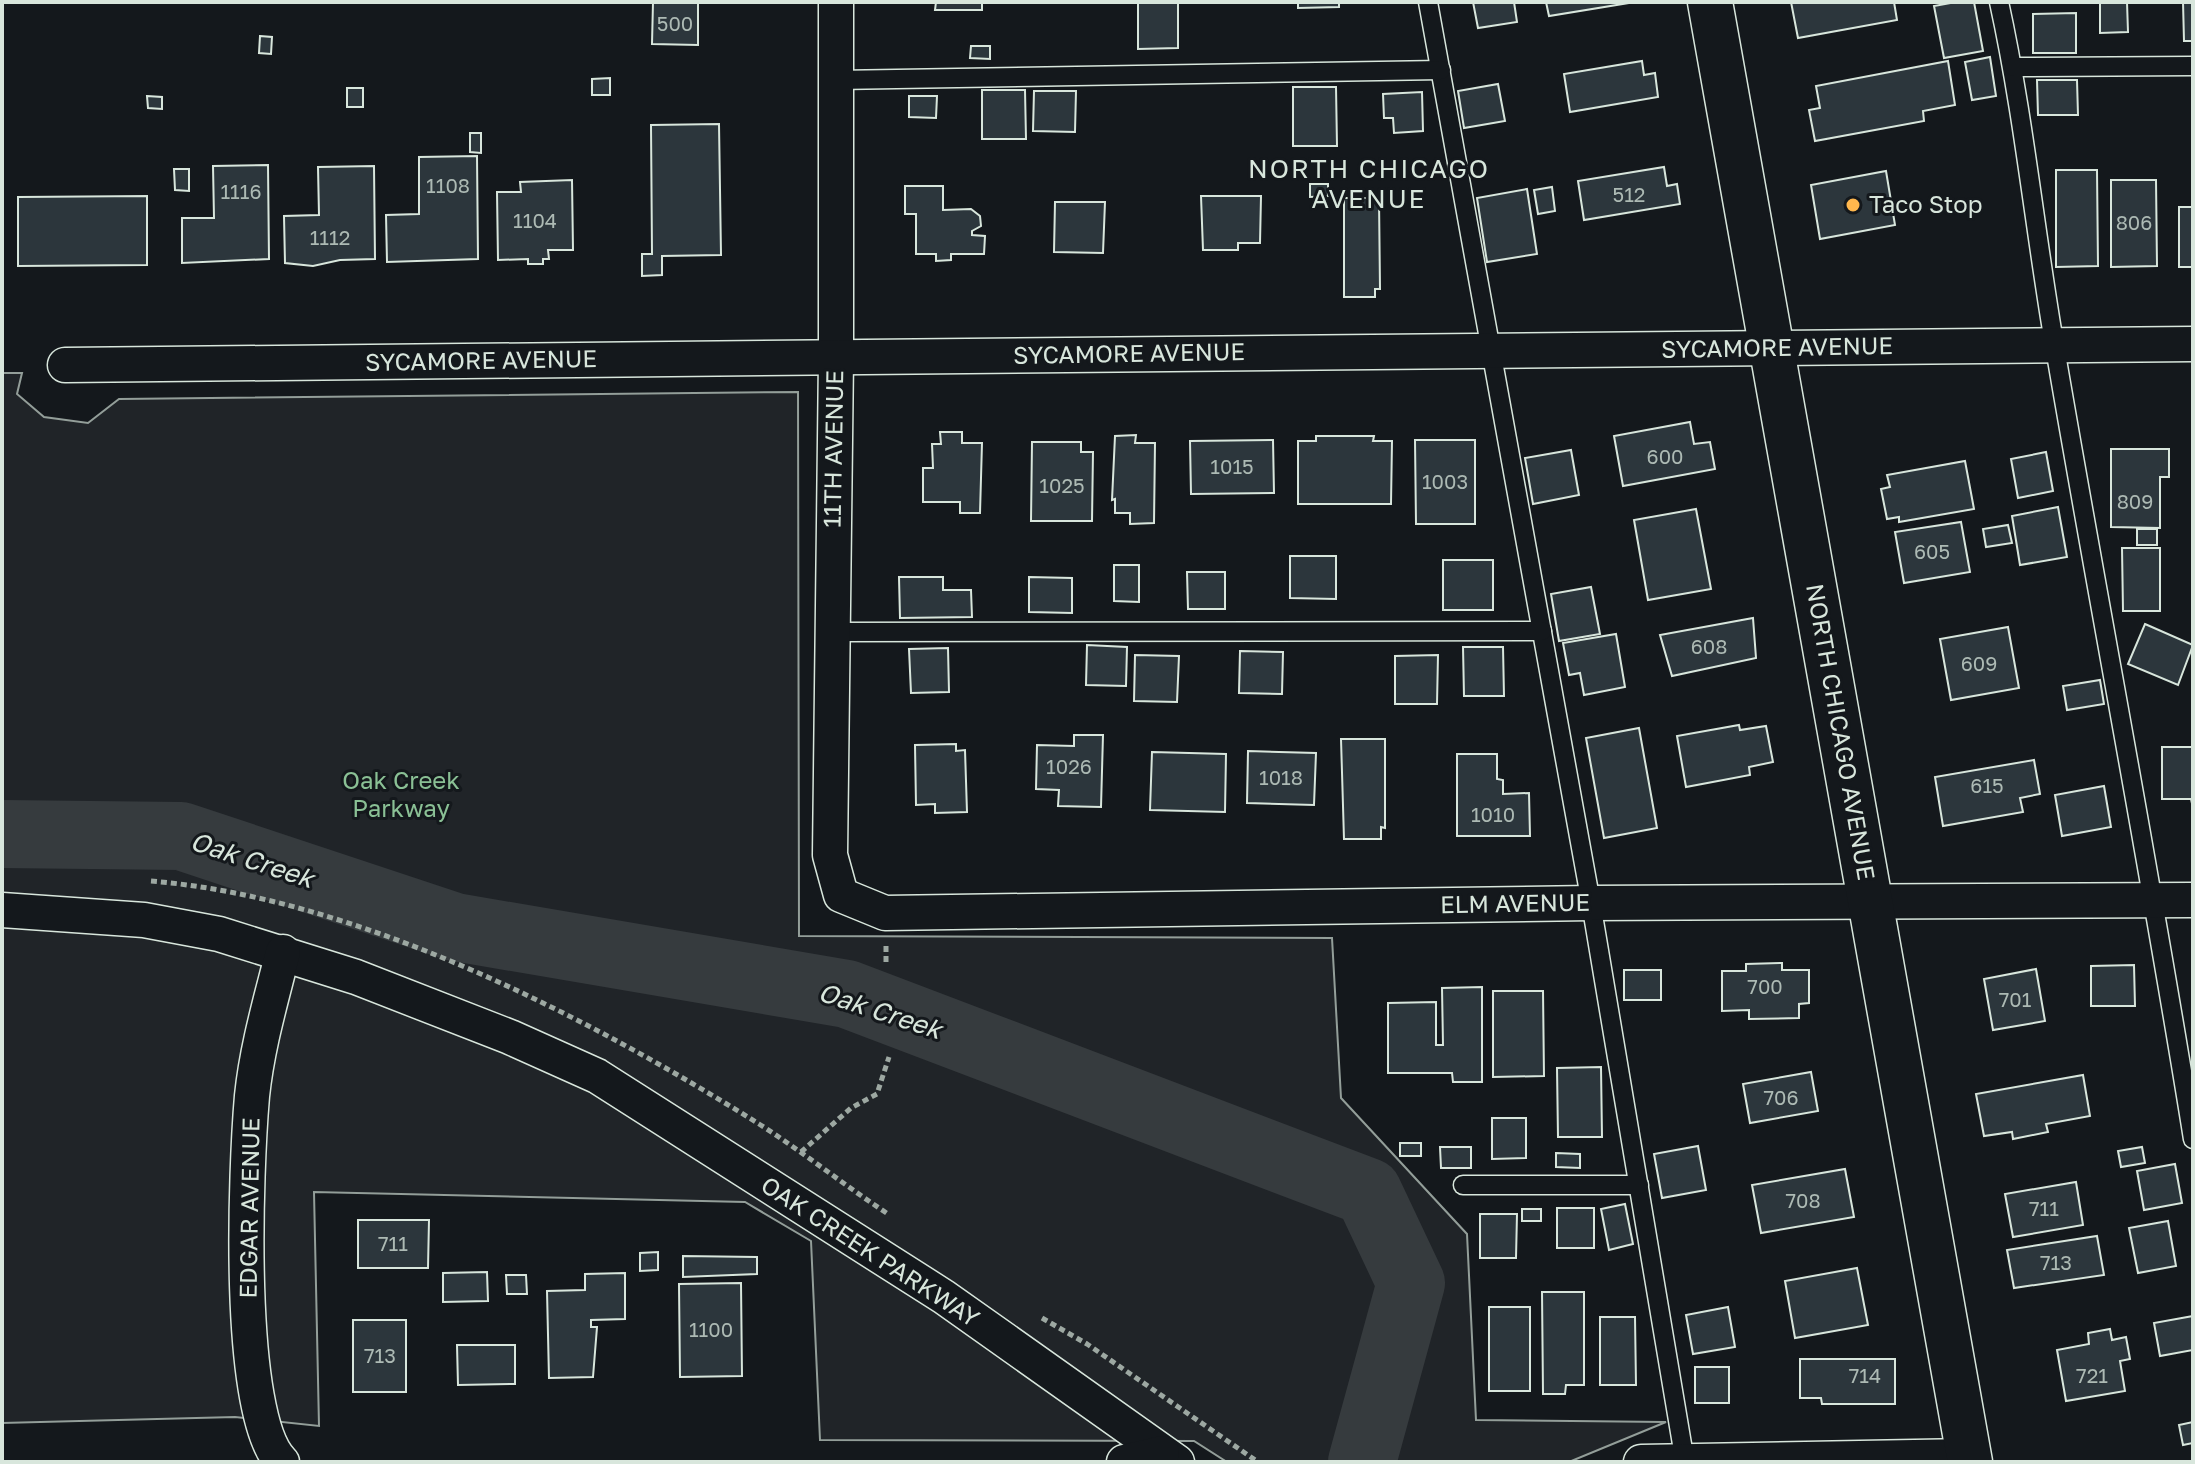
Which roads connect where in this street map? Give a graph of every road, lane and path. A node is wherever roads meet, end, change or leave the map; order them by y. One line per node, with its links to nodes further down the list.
1 (836, 2): 8 (street, 11TH AVENUE)
2 (1428, 2): 7 (lane)
3 (1710, 2): 11 (main road, NORTH CHICAGO AVENUE)
4 (1999, 2): 6 (lane)
5 (2193, 66): 6 (lane)
6 (2014, 67): 10 (lane)
7 (1441, 70): 8 (lane); 12 (lane)
8 (836, 80): 13 (street, 11TH AVENUE)
9 (2193, 344): 10 (street, SYCAMORE AVENUE)
10 (2054, 345): 11 (street, SYCAMORE AVENUE); 19 (lane)
11 (1769, 348): 12 (street, SYCAMORE AVENUE); 21 (main road, NORTH CHICAGO AVENUE)
12 (1493, 351): 13 (street, SYCAMORE AVENUE); 15 (lane)
13 (836, 357): 14 (street, SYCAMORE AVENUE); 16 (street, 11TH AVENUE)
14 (65, 365)
15 (1542, 631): 16 (lane); 20 (lane)
16 (831, 632): 17 (street, 11TH AVENUE)
17 (841, 895): 20 (street, ELM AVENUE)
18 (2193, 900): 19 (street, ELM AVENUE)
19 (2155, 901): 21 (street, ELM AVENUE); 25 (lane)
20 (1591, 903): 21 (street, ELM AVENUE); 28 (lane)
21 (1872, 904): 30 (main road, NORTH CHICAGO AVENUE)
22 (2, 910): 23 (street, OAK CREEK PARKWAY)
23 (283, 952): 29 (street, OAK CREEK PARKWAY); 32 (street, EDGAR AVENUE)
24 (889, 1057): 26 (path)
25 (2193, 1139)
26 (801, 1152)
27 (1463, 1185): 28 (lane)
28 (1639, 1185): 31 (lane)
29 (1170, 1457): 33 (street)
30 (1969, 1459): 31 (street)
31 (1685, 1460): 34 (street)
32 (281, 1462)
33 (1124, 1462)
34 (1641, 1462)

